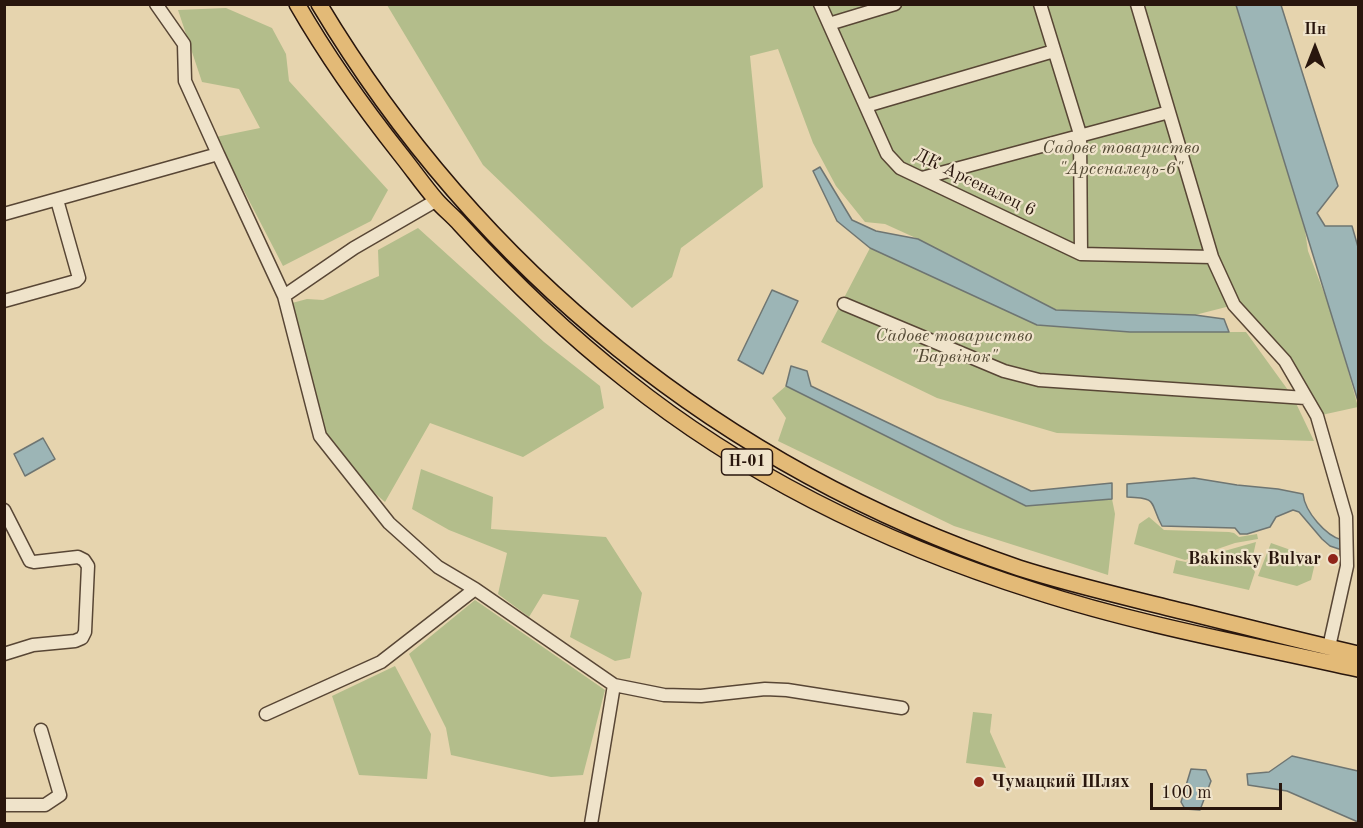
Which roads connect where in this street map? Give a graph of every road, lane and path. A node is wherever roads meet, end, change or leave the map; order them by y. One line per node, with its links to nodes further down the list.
1 (156, 4): 13 (street)
2 (297, 4): 16 (main road, Н-01)
3 (319, 4): 27 (main road, Н-01)
4 (820, 4): 8 (street, ДК Арсеналец 6)
5 (895, 4): 8 (street)
6 (1040, 4): 9 (street)
7 (1137, 4): 11 (street)
8 (829, 24): 10 (street, ДК Арсеналец 6)
9 (1054, 51): 10 (street); 12 (street)
10 (866, 106): 14 (street, ДК Арсеналец 6)
11 (1168, 112): 12 (street); 19 (street)
12 (1080, 134): 14 (street); 18 (street)
13 (218, 154): 15 (street); 20 (street)
14 (922, 178): 18 (street, ДК Арсеналец 6)
15 (57, 200): 17 (street); 21 (street)
16 (437, 200): 20 (street); 30 (main road, Н-01)
17 (4, 214)
18 (1081, 254): 19 (street, ДК Арсеналец 6)
19 (1212, 257): 23 (street)
20 (284, 296): 26 (street)
21 (4, 302)
22 (844, 304): 23 (street)
23 (1306, 398): 25 (street)
24 (4, 510): 28 (street)
25 (1353, 566): 27 (street)
26 (475, 589): 31 (street); 33 (street)
27 (1329, 647): 29 (main road, Н-01)
28 (4, 654)
29 (1359, 654)
30 (1359, 669)
31 (614, 685): 32 (street); 36 (street)
32 (902, 708)
33 (266, 714)
34 (41, 730): 35 (street)
35 (4, 805)
36 (591, 824)

